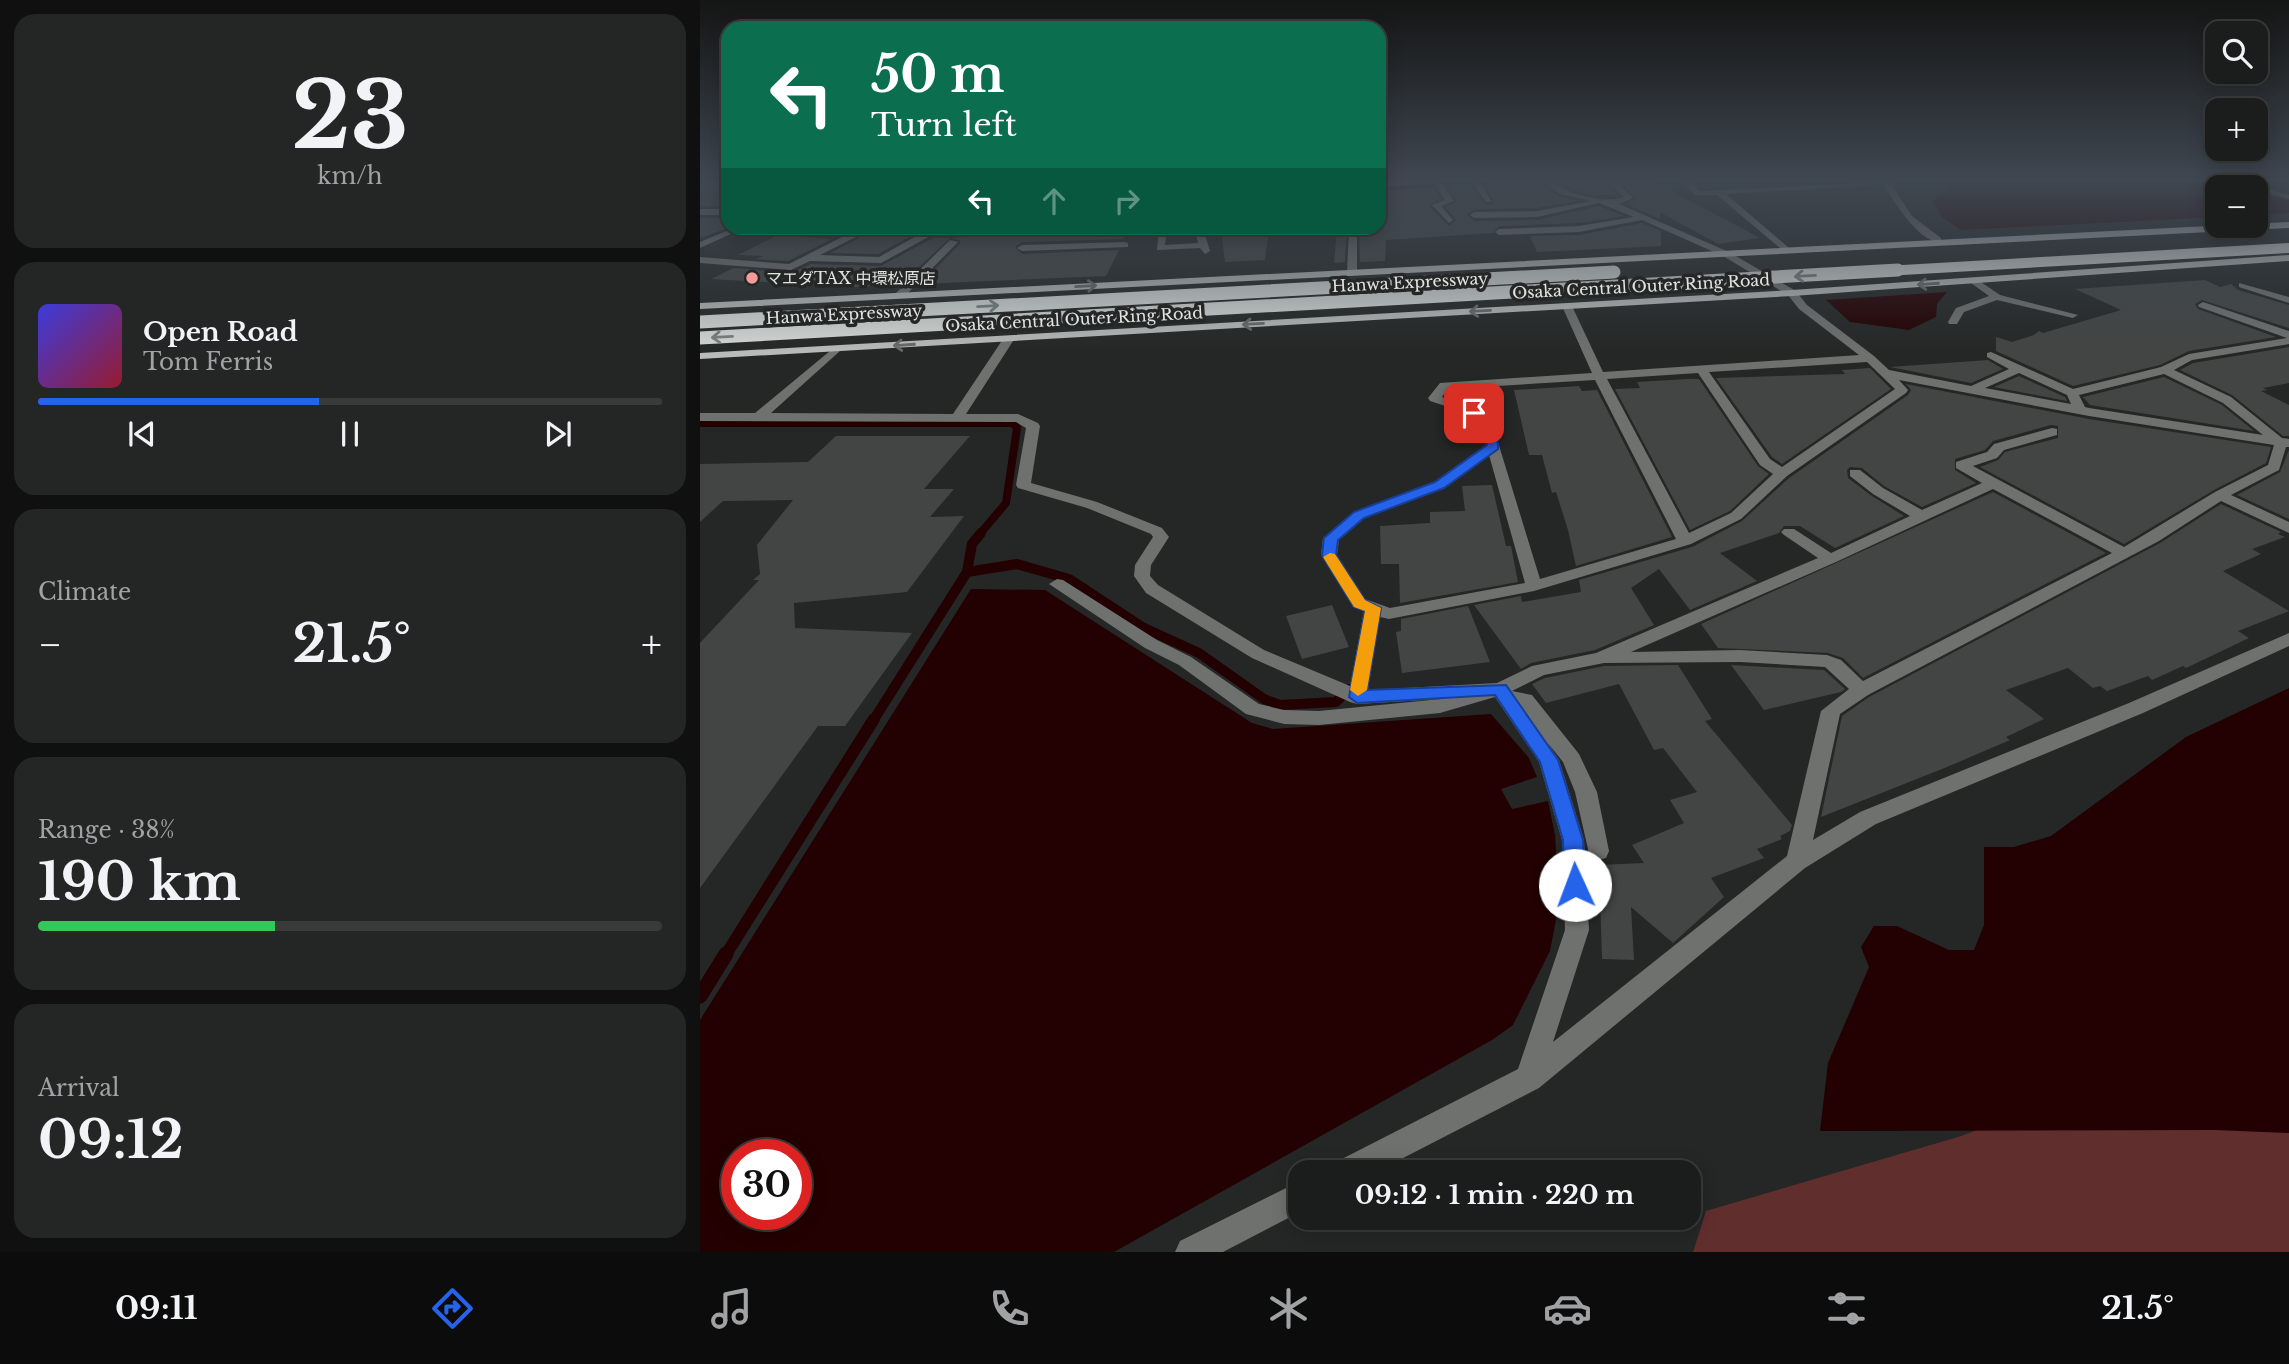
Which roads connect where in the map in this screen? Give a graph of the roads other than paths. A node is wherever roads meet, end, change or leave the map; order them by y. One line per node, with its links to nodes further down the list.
1 (718, 237): 16 (street)
2 (848, 237): 22 (street)
3 (921, 237): 22 (street)
4 (1162, 237): 5 (street)
5 (1201, 237)
6 (1353, 237): 26 (street)
7 (1686, 237): 21 (street)
8 (1771, 237): 20 (street)
9 (1935, 237): 13 (street)
10 (1989, 237): 13 (main road)
11 (2027, 237): 15 (main road, Osaka Central Outer Ring Road)
12 (2227, 237): 38 (highway, Hanwa Expressway, one-way to 12, bridge)
13 (1938, 240): 15 (main road)
14 (953, 242): 31 (street)
15 (1903, 244): 20 (main road, Osaka Central Outer Ring Road)
16 (700, 245)
17 (1125, 246): 18 (street)
18 (1022, 248)
19 (2289, 248): 40 (highway, Hanwa Expressway, one-way to 40, bridge)
20 (1786, 250): 21 (main road, Osaka Central Outer Ring Road)
21 (1726, 254): 26 (main road, Osaka Central Outer Ring Road); 30 (street)
22 (810, 257): 24 (street)
23 (2289, 258): 27 (main road, Osaka Central Outer Ring Road)
24 (700, 260)
25 (2289, 267): 28 (main road)
26 (1352, 273): 31 (main road, Osaka Central Outer Ring Road, one-way to 26)
27 (1959, 281): 28 (main road); 30 (main road, Osaka Central Outer Ring Road, one-way to 30)
28 (1975, 281): 32 (street)
29 (2243, 285): 33 (street)
30 (1792, 293): 36 (main road, Osaka Central Outer Ring Road); 46 (street)
31 (900, 295): 35 (main road, Osaka Central Outer Ring Road)
32 (1996, 297): 37 (street); 39 (street)
33 (2289, 300)
34 (2203, 304): 42 (street)
35 (700, 306)
36 (1567, 306): 41 (main road, Osaka Central Outer Ring Road, one-way to 41); 51 (street)
37 (2073, 315)
38 (700, 322)
39 (1954, 322)
40 (700, 338)
41 (1009, 338): 43 (main road, Osaka Central Outer Ring Road, one-way to 43); 57 (street)
42 (2289, 338): 49 (street)
43 (836, 349): 45 (main road, Osaka Central Outer Ring Road); 55 (street)
44 (1991, 355): 48 (street)
45 (700, 356)
46 (1870, 358): 47 (street); 50 (street)
47 (1701, 369): 51 (street); 61 (street)
48 (2019, 369): 52 (street); 53 (street)
49 (2165, 370): 53 (street); 59 (street)
50 (1885, 373): 52 (street); 61 (street)
51 (1599, 376): 60 (street); 68 (street)
52 (1974, 389): 54 (street)
53 (2071, 393): 54 (street)
54 (2080, 410): 59 (street)
55 (760, 416): 56 (street); 57 (street)
56 (700, 417)
57 (957, 418): 78 (street)
58 (2052, 432): 63 (street)
59 (2286, 442): 64 (street)
60 (1493, 446): 72 (street); 73 (street)
61 (1782, 473): 68 (street)
62 (1854, 473): 65 (street)
63 (1993, 483): 65 (street); 69 (street)
64 (2220, 495): 66 (street); 69 (street)
65 (1921, 516): 70 (street)
66 (2289, 528)
67 (1789, 532): 70 (street)
68 (1685, 541): 72 (street)
69 (2124, 553): 76 (street)
70 (1830, 559): 75 (street)
71 (1057, 584): 77 (street)
72 (1534, 586): 73 (street)
73 (1373, 608): 78 (street)
74 (2289, 639): 80 (street)
75 (1600, 658): 76 (street); 77 (street)
76 (1861, 690): 80 (street)
77 (1503, 695): 78 (street); 79 (street); 81 (street)
78 (1356, 696)
79 (1598, 851)
80 (1797, 861): 81 (street)
81 (1529, 1078): 82 (street)
82 (1369, 1160)
83 (1288, 1202): 84 (street)
84 (1191, 1252)

